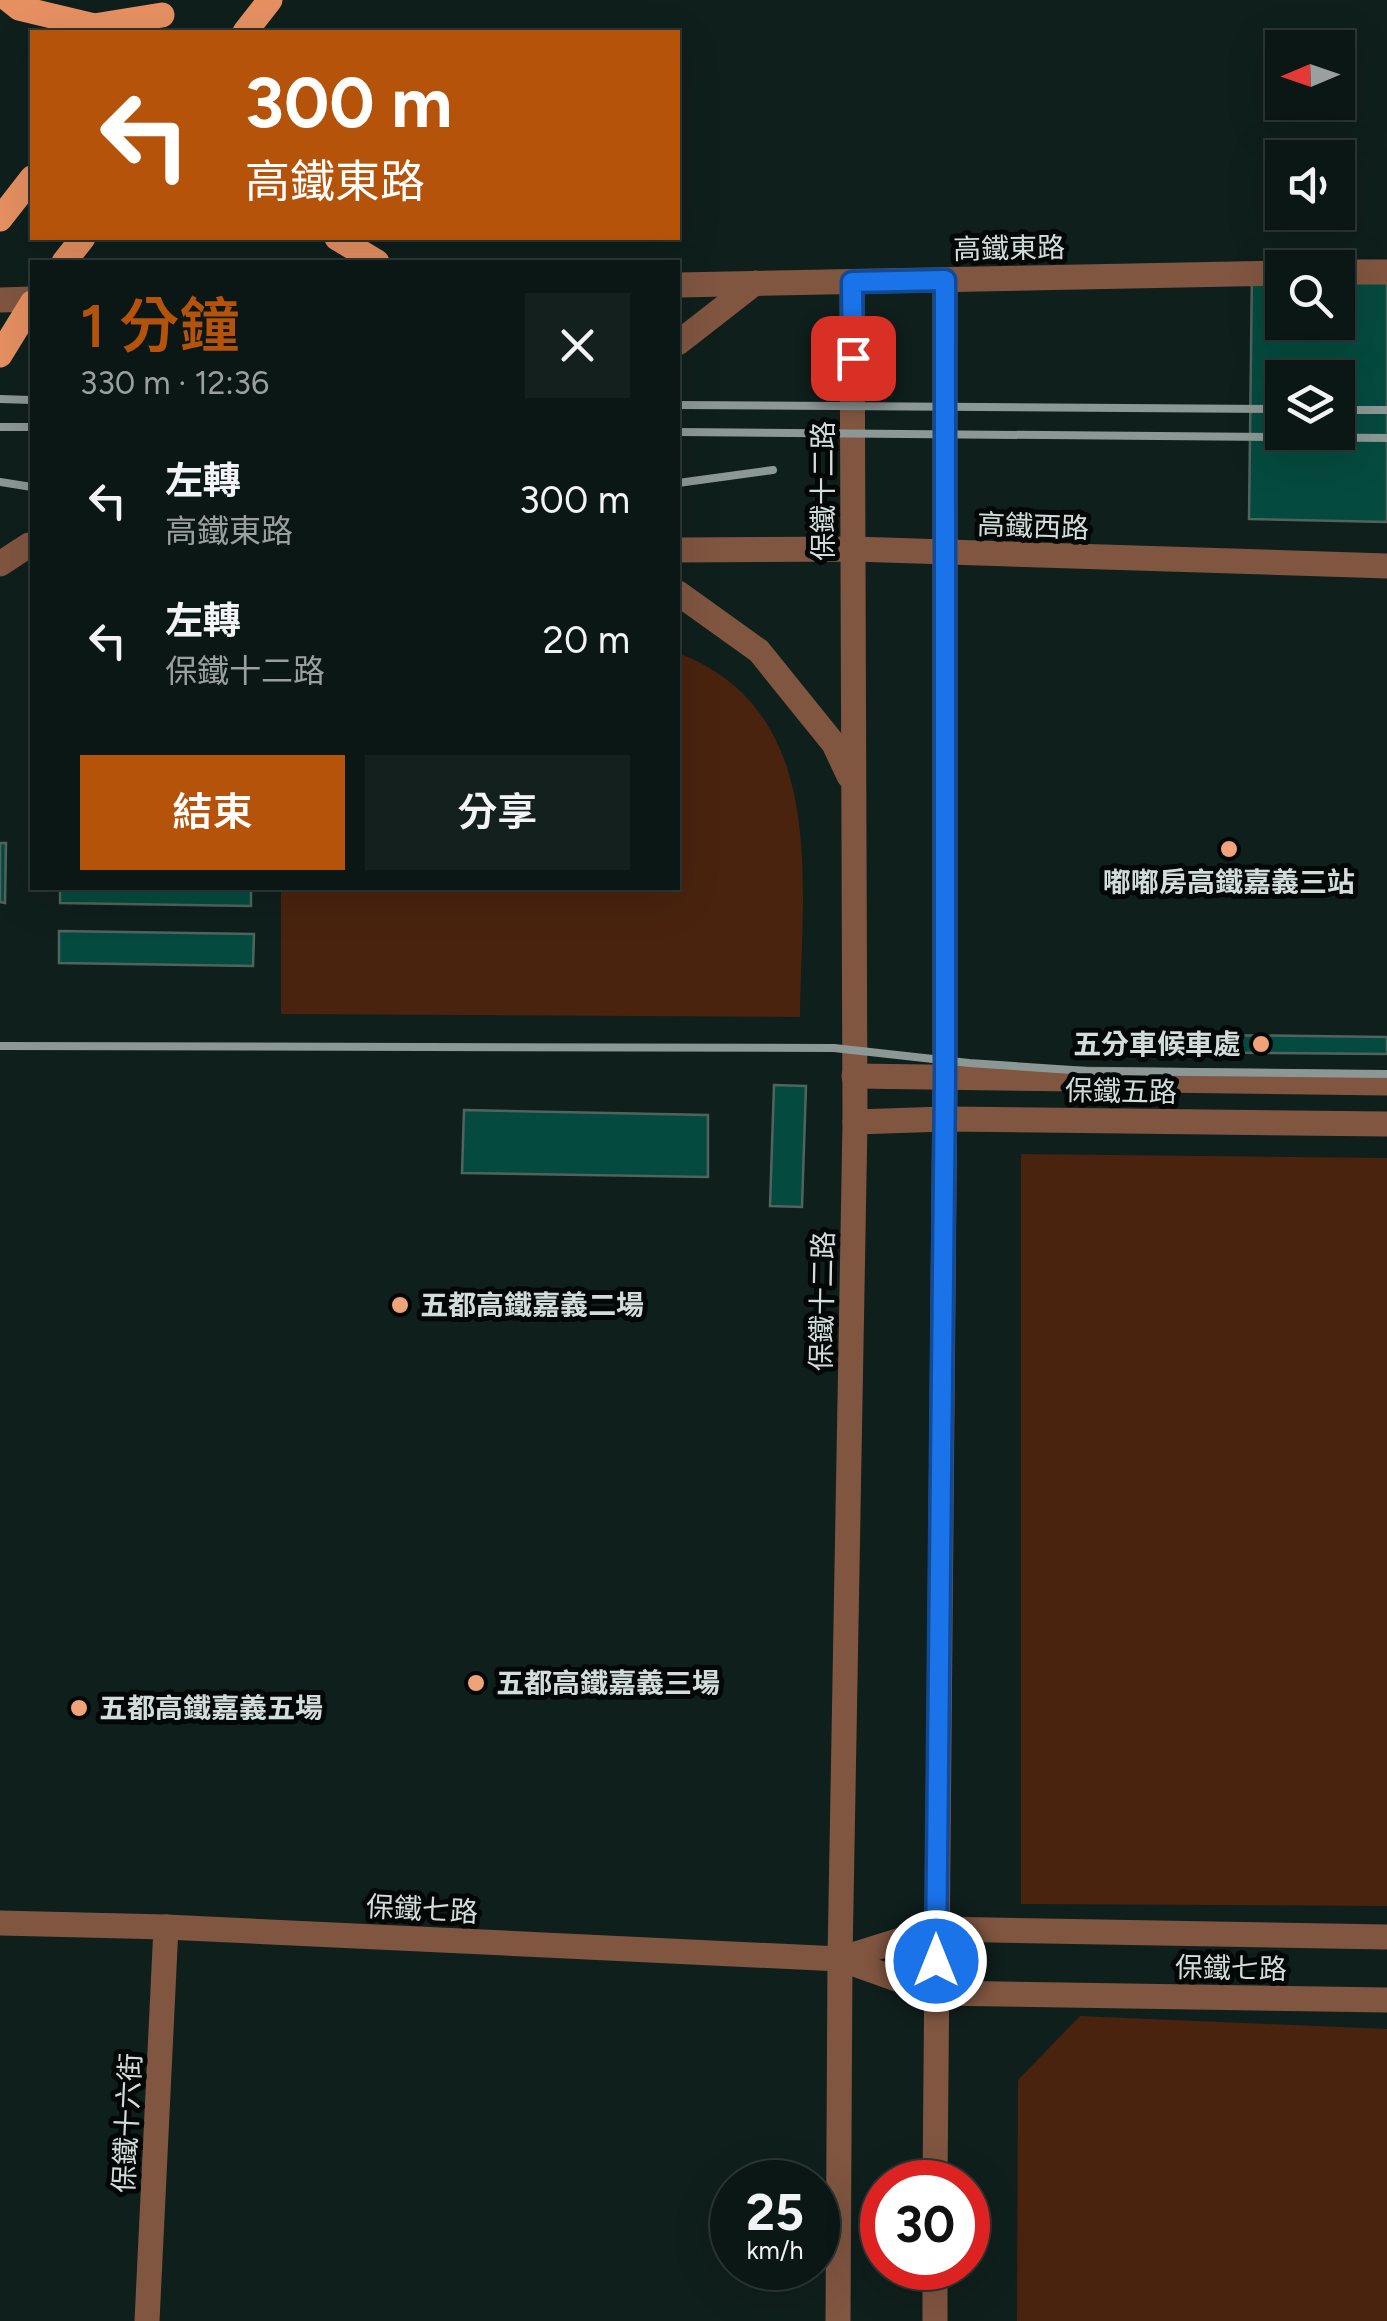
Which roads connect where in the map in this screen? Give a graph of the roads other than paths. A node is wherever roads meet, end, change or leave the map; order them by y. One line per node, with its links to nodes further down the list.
1 (9, 0): 3 (main road)
2 (270, 0): 4 (main road)
3 (161, 16)
4 (248, 30)
5 (30, 180): 6 (main road)
6 (0, 218)
7 (82, 240): 9 (main road)
8 (341, 240): 10 (main road)
9 (66, 260)
10 (374, 260)
11 (1355, 272): 12 (street)
12 (1387, 272)
13 (1265, 273): 14 (street, 高鐵東路)
14 (945, 280): 15 (street, 高鐵東路); 28 (street)
15 (852, 282): 16 (street, 高鐵東路); 26 (street, 保鐵十二路)
16 (755, 284): 17 (street, 高鐵東路); 21 (street)
17 (680, 285)
18 (0, 300): 19 (street)
19 (30, 301)
20 (30, 304): 22 (main road)
21 (680, 341)
22 (0, 355)
23 (30, 545): 24 (street)
24 (0, 546)
25 (30, 546): 29 (street)
26 (853, 549): 27 (street, 高鐵西路); 28 (street, 高鐵西路); 32 (street, 保鐵十二路)
27 (680, 550)
28 (948, 554): 30 (street, 高鐵西路); 34 (street)
29 (0, 564)
30 (1387, 566)
31 (680, 594): 32 (street)
32 (852, 783): 33 (street, 保鐵十二路)
33 (854, 1076): 34 (street, 保鐵五路); 37 (street, 保鐵十二路)
34 (945, 1080): 35 (street, 保鐵五路); 36 (street)
35 (1387, 1084)
36 (945, 1119): 37 (street, 保鐵五路); 38 (street, 保鐵五路); 41 (street)
37 (855, 1122): 43 (street, 保鐵十二路)
38 (1387, 1124)
39 (0, 1923): 40 (street, 保鐵七路)
40 (166, 1927): 43 (street, 保鐵七路); 48 (street, 保鐵十六街)
41 (936, 1930): 42 (street, 保鐵七路); 43 (street, 保鐵七路); 44 (street)
42 (1387, 1937)
43 (840, 1959): 44 (street, 保鐵七路); 49 (street, 保鐵十二路)
44 (936, 1993): 45 (street, 保鐵七路); 46 (street)
45 (1387, 2000)
46 (936, 2160)
47 (935, 2290): 50 (street)
48 (148, 2321)
49 (838, 2321)
50 (935, 2321)

